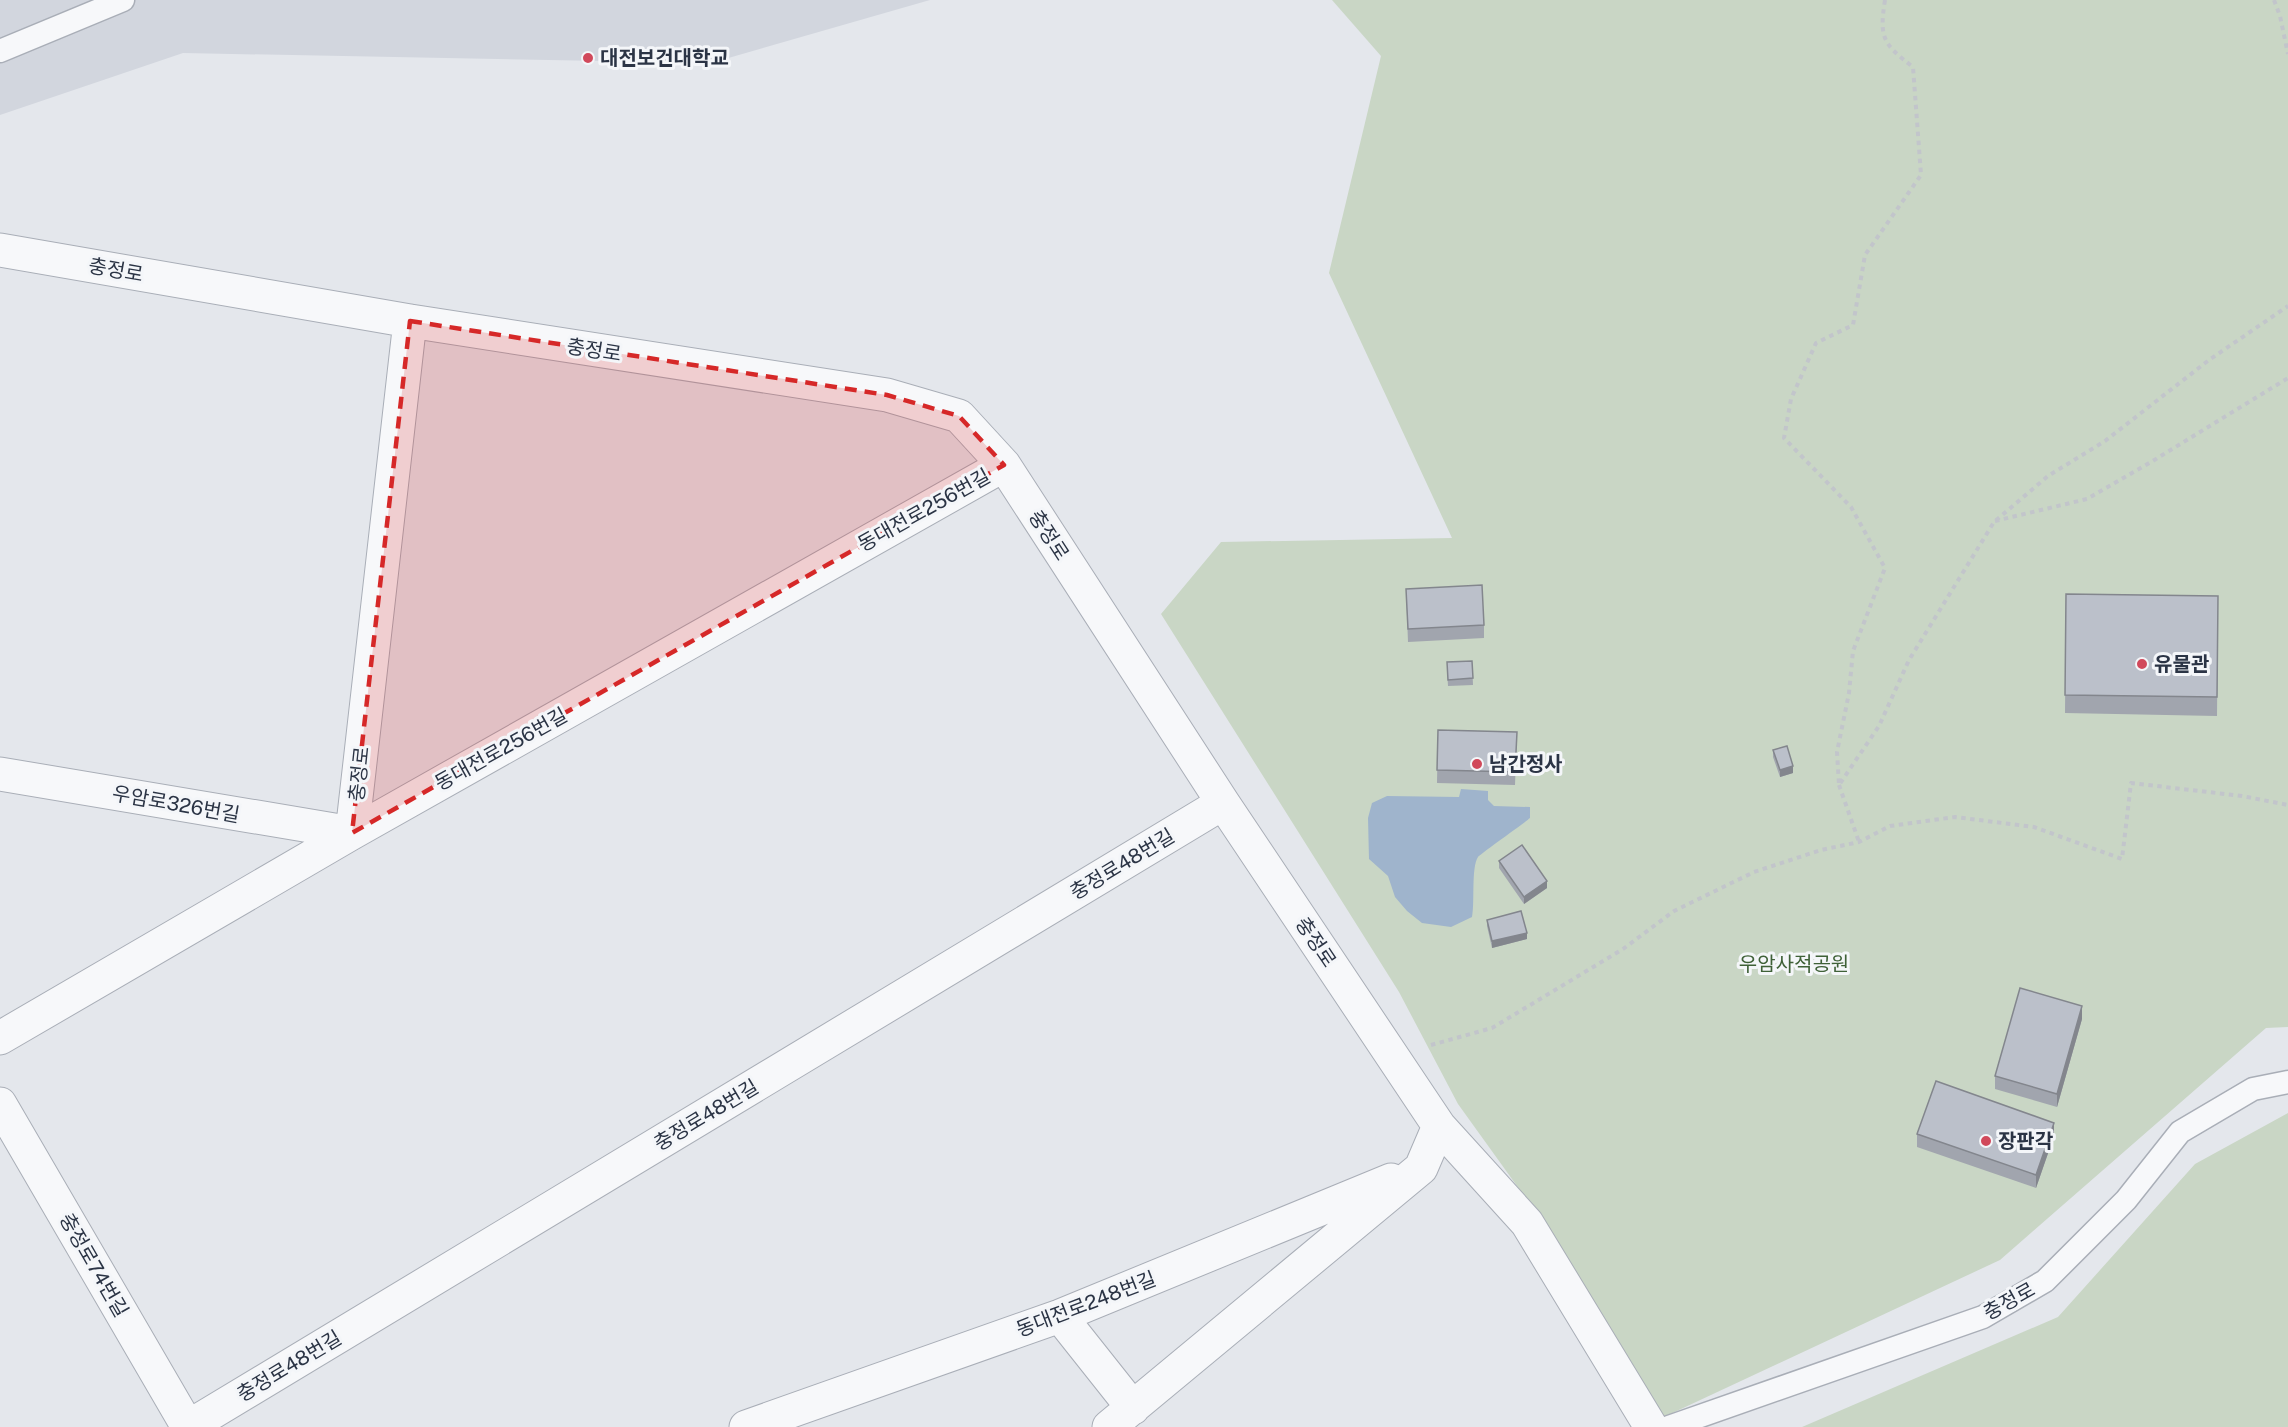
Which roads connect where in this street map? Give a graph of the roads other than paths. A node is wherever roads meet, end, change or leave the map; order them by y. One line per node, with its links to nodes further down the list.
1 (123, 0): 2 (lane)
2 (0, 51)
3 (0, 250): 4 (street, 충정로)
4 (410, 321): 5 (street, 충정로); 8 (street, 충정로)
5 (1004, 465): 7 (street, 충정로); 8 (street, 동대전로256번길)
6 (0, 774): 8 (street, 우암로326번길)
7 (1223, 803): 12 (street, 충정로); 16 (street, 충정로48번길)
8 (352, 833): 9 (street, 동대전로256번길)
9 (0, 1038)
10 (2288, 1082): 19 (lane, 충정로)
11 (0, 1104): 16 (street, 충정로74번길)
12 (1439, 1126): 13 (street); 18 (street, 충정로)
13 (1421, 1168): 14 (street, 동대전로248번길); 15 (street)
14 (1060, 1316): 15 (street); 17 (street, 동대전로248번길)
15 (1121, 1418)
16 (188, 1427)
17 (746, 1427)
18 (1651, 1427)
19 (1669, 1427)

